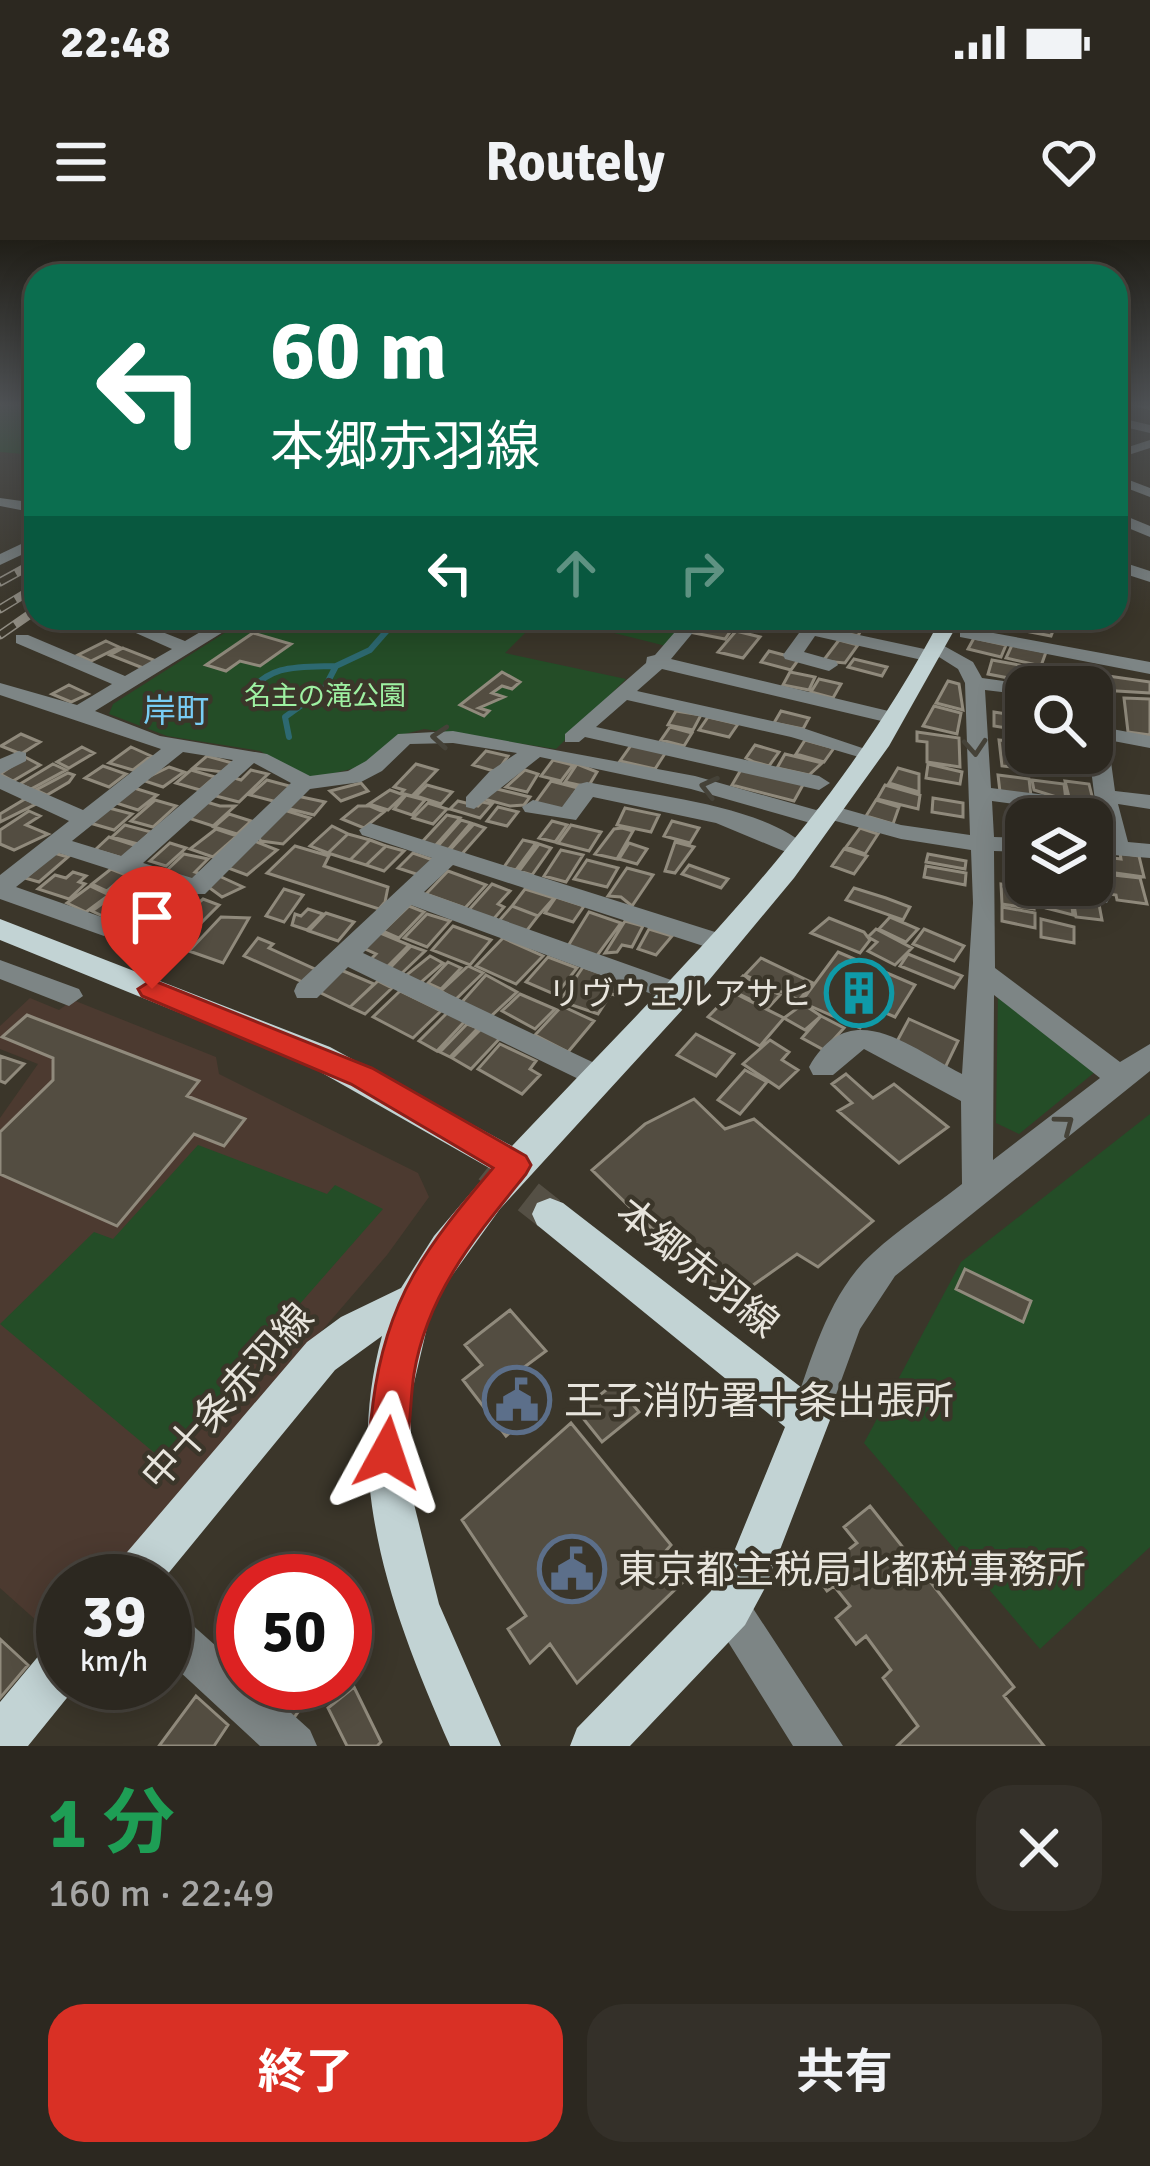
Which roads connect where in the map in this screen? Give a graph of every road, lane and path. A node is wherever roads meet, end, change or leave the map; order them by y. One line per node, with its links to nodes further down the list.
1 (141, 630): 7 (street)
2 (216, 630): 7 (street)
3 (685, 630): 8 (street)
4 (811, 630): 5 (street); 9 (street)
5 (943, 634): 10 (street); 11 (street); 17 (main road)
6 (22, 640): 12 (street)
7 (188, 649): 12 (street)
8 (654, 662): 15 (street); 17 (street)
9 (830, 664)
10 (1150, 668)
11 (975, 683): 13 (street); 27 (street, one-way to 27)
12 (128, 684): 16 (street)
13 (1005, 687)
14 (0, 689): 16 (street)
15 (624, 694): 18 (street); 23 (street)
16 (80, 712): 21 (street)
17 (894, 718): 23 (main road)
18 (581, 730): 22 (street); 32 (street)
19 (1113, 735): 20 (street)
20 (1150, 742)
21 (177, 747): 24 (street); 34 (street)
22 (546, 752): 26 (street, one-way to 26); 29 (street); 32 (street, one-way to 22)
23 (869, 754): 32 (main road)
24 (250, 756): 26 (street); 45 (street)
25 (0, 781): 34 (street)
26 (305, 782): 45 (street)
27 (978, 793): 28 (street); 38 (street)
28 (1049, 798)
29 (474, 802)
30 (1113, 802): 31 (street)
31 (1150, 802)
32 (822, 805): 38 (street); 42 (main road)
33 (533, 807): 42 (street)
34 (84, 819): 37 (street)
35 (370, 830): 44 (street)
36 (1113, 830): 41 (street)
37 (53, 843): 45 (street); 46 (street)
38 (985, 845): 39 (street); 52 (street)
39 (1005, 845)
40 (1113, 848): 41 (street)
41 (1118, 848): 43 (street)
42 (798, 850): 49 (main road)
43 (1150, 851)
44 (447, 857): 47 (street); 49 (street)
45 (126, 865)
46 (0, 889): 51 (street)
47 (407, 895): 50 (street); 54 (street)
48 (0, 925): 51 (main road); 56 (main road)
49 (724, 944): 54 (main road)
50 (345, 955): 53 (street); 59 (street)
51 (30, 964): 55 (street); 56 (main road)
52 (982, 972): 60 (street); 61 (street)
53 (307, 991)
54 (678, 993): 59 (main road)
55 (68, 996)
56 (192, 1000): 62 (main road)
57 (1150, 1055): 60 (street)
58 (824, 1067): 61 (street)
59 (597, 1077): 62 (main road)
60 (1123, 1080): 63 (street, one-way to 60)
61 (976, 1095): 63 (street)
62 (515, 1165): 65 (main road)
63 (978, 1190): 66 (street)
64 (550, 1214): 66 (main road, 本郷赤羽線)
65 (414, 1301): 67 (main road, 中十条赤羽線); 73 (main road)
66 (809, 1420): 68 (main road)
67 (155, 1554)
68 (728, 1608): 74 (main road); 75 (street)
69 (192, 1653): 72 (street)
70 (36, 1697): 71 (main road)
71 (0, 1741)
72 (294, 1746)
73 (476, 1746)
74 (595, 1746)
75 (820, 1746)

